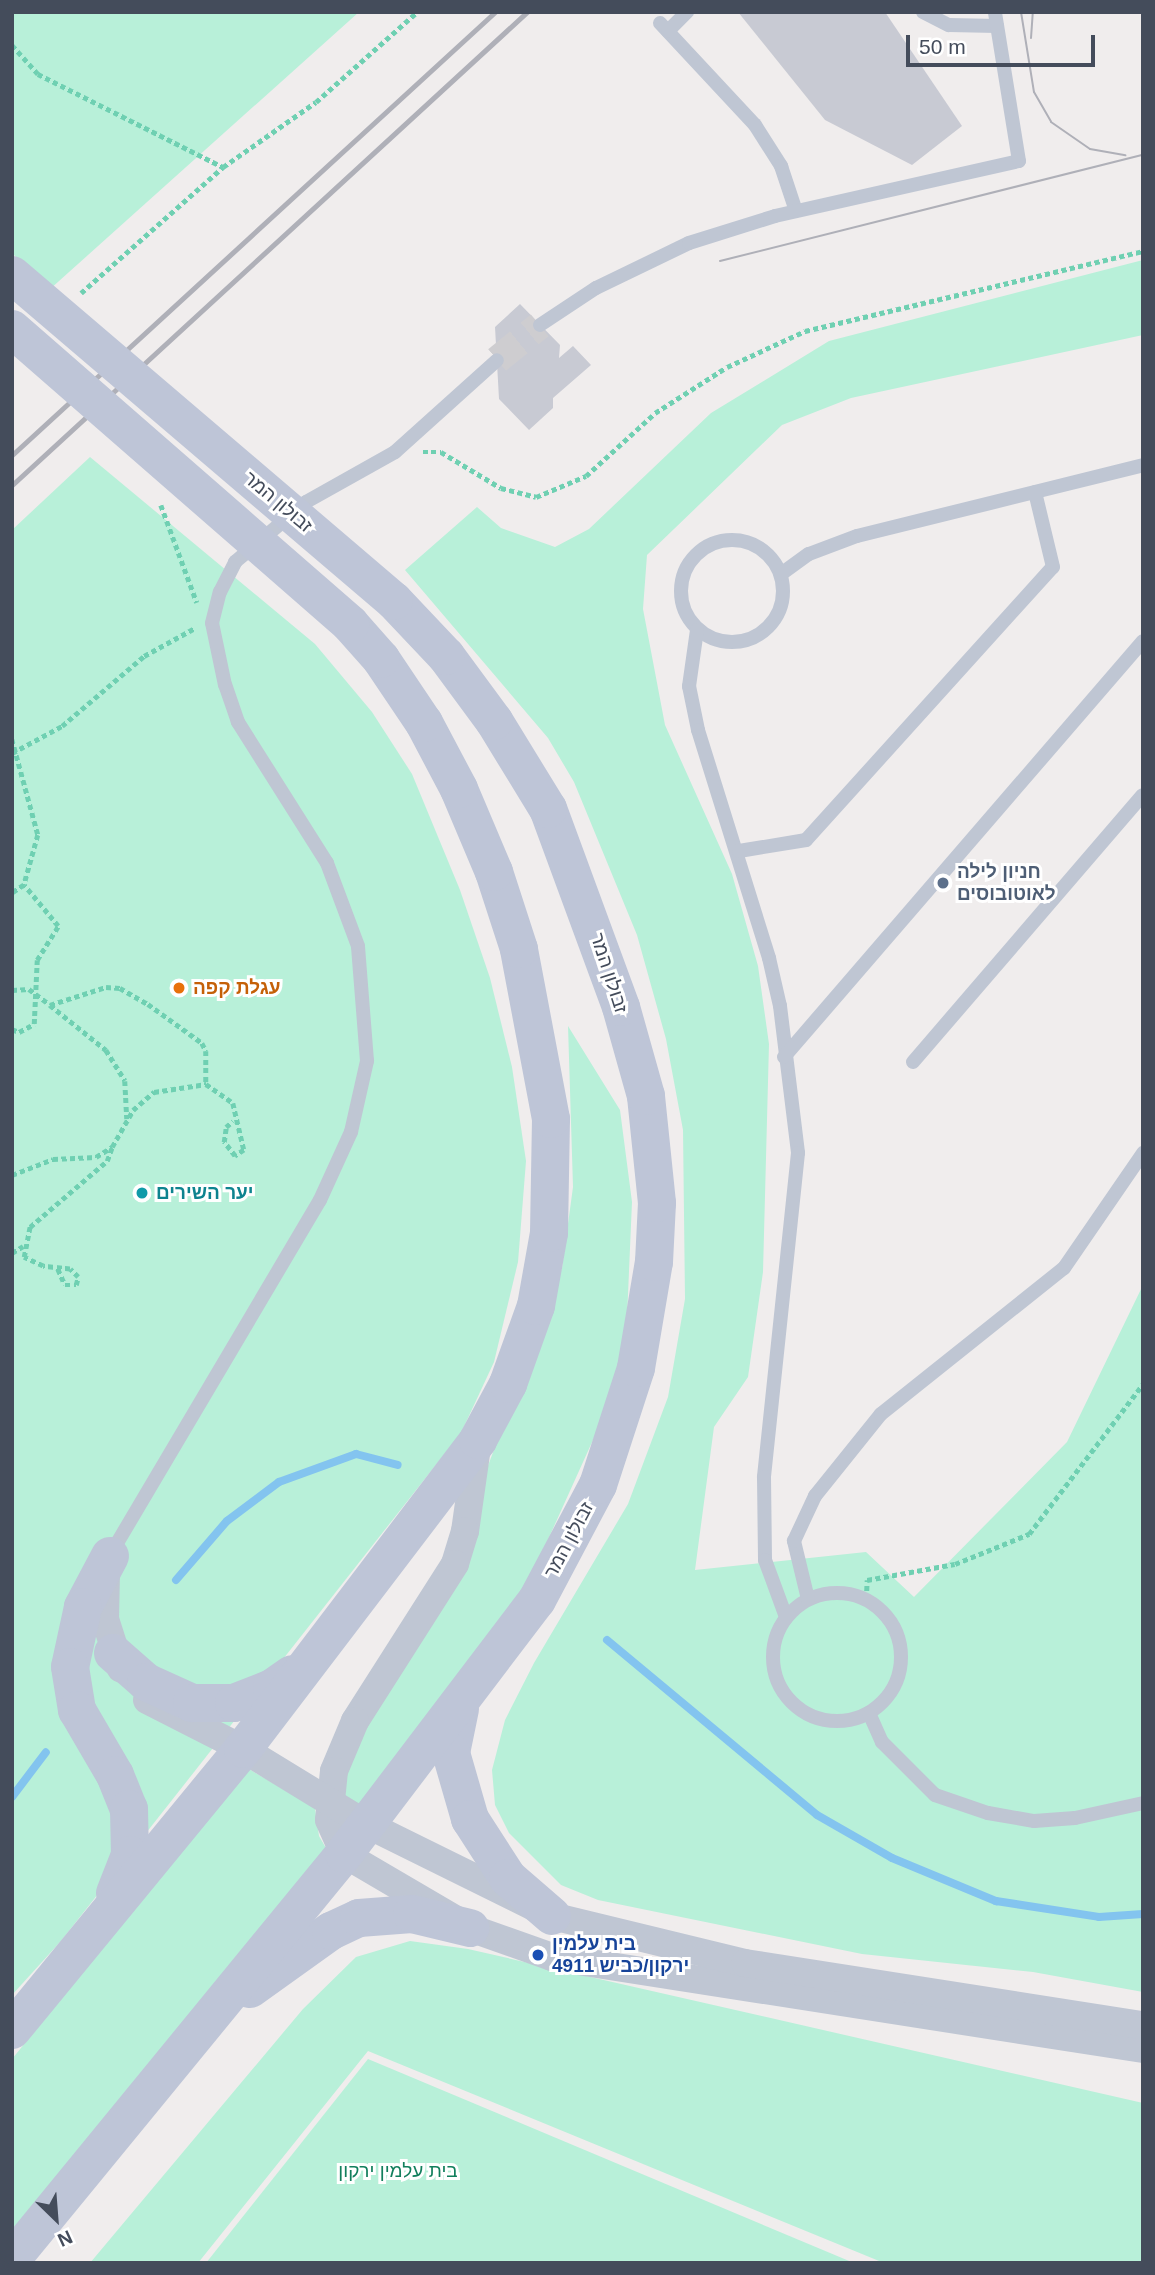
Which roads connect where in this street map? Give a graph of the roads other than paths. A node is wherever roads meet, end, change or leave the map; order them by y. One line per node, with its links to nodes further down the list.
1 (687, 12): 4 (lane)
2 (923, 12): 3 (lane)
3 (996, 19): 4 (lane)
4 (796, 211): 6 (lane)
5 (12, 275): 25 (main road, זבולון המר, bridge)
6 (540, 325)
7 (12, 329): 19 (main road, bridge)
8 (497, 360): 20 (lane)
9 (1143, 465): 10 (lane)
10 (1035, 492): 11 (lane); 15 (lane)
11 (781, 574): 12 (lane); 12 (lane)
12 (697, 630): 15 (lane)
13 (1143, 641): 16 (lane)
14 (1143, 795): 17 (lane)
15 (738, 851): 16 (lane)
16 (784, 1057): 22 (lane)
17 (913, 1062)
18 (1143, 1153): 21 (lane)
19 (478, 1440): 23 (main road); 28 (street)
20 (110, 1556): 24 (street); 34 (main road)
21 (808, 1599): 22 (lane); 26 (lane)
22 (786, 1617): 26 (lane)
23 (323, 1647): 24 (main road); 27 (main road)
24 (113, 1653): 27 (street)
25 (461, 1706): 30 (main road, זבולון המר); 32 (main road)
26 (869, 1713): 29 (lane)
27 (243, 1749): 28 (street); 34 (main road)
28 (329, 1803): 30 (street); 31 (street)
29 (1143, 1803)
30 (366, 1824): 31 (main road, זבולון המר); 32 (street)
31 (344, 1854): 33 (street); 37 (main road, זבולון המר)
32 (552, 1916): 35 (street)
33 (470, 1928): 37 (main road); 38 (street)
34 (93, 1932): 36 (main road)
35 (1143, 2025)
36 (12, 2030)
37 (190, 2041): 39 (main road)
38 (1143, 2049)
39 (12, 2259)

